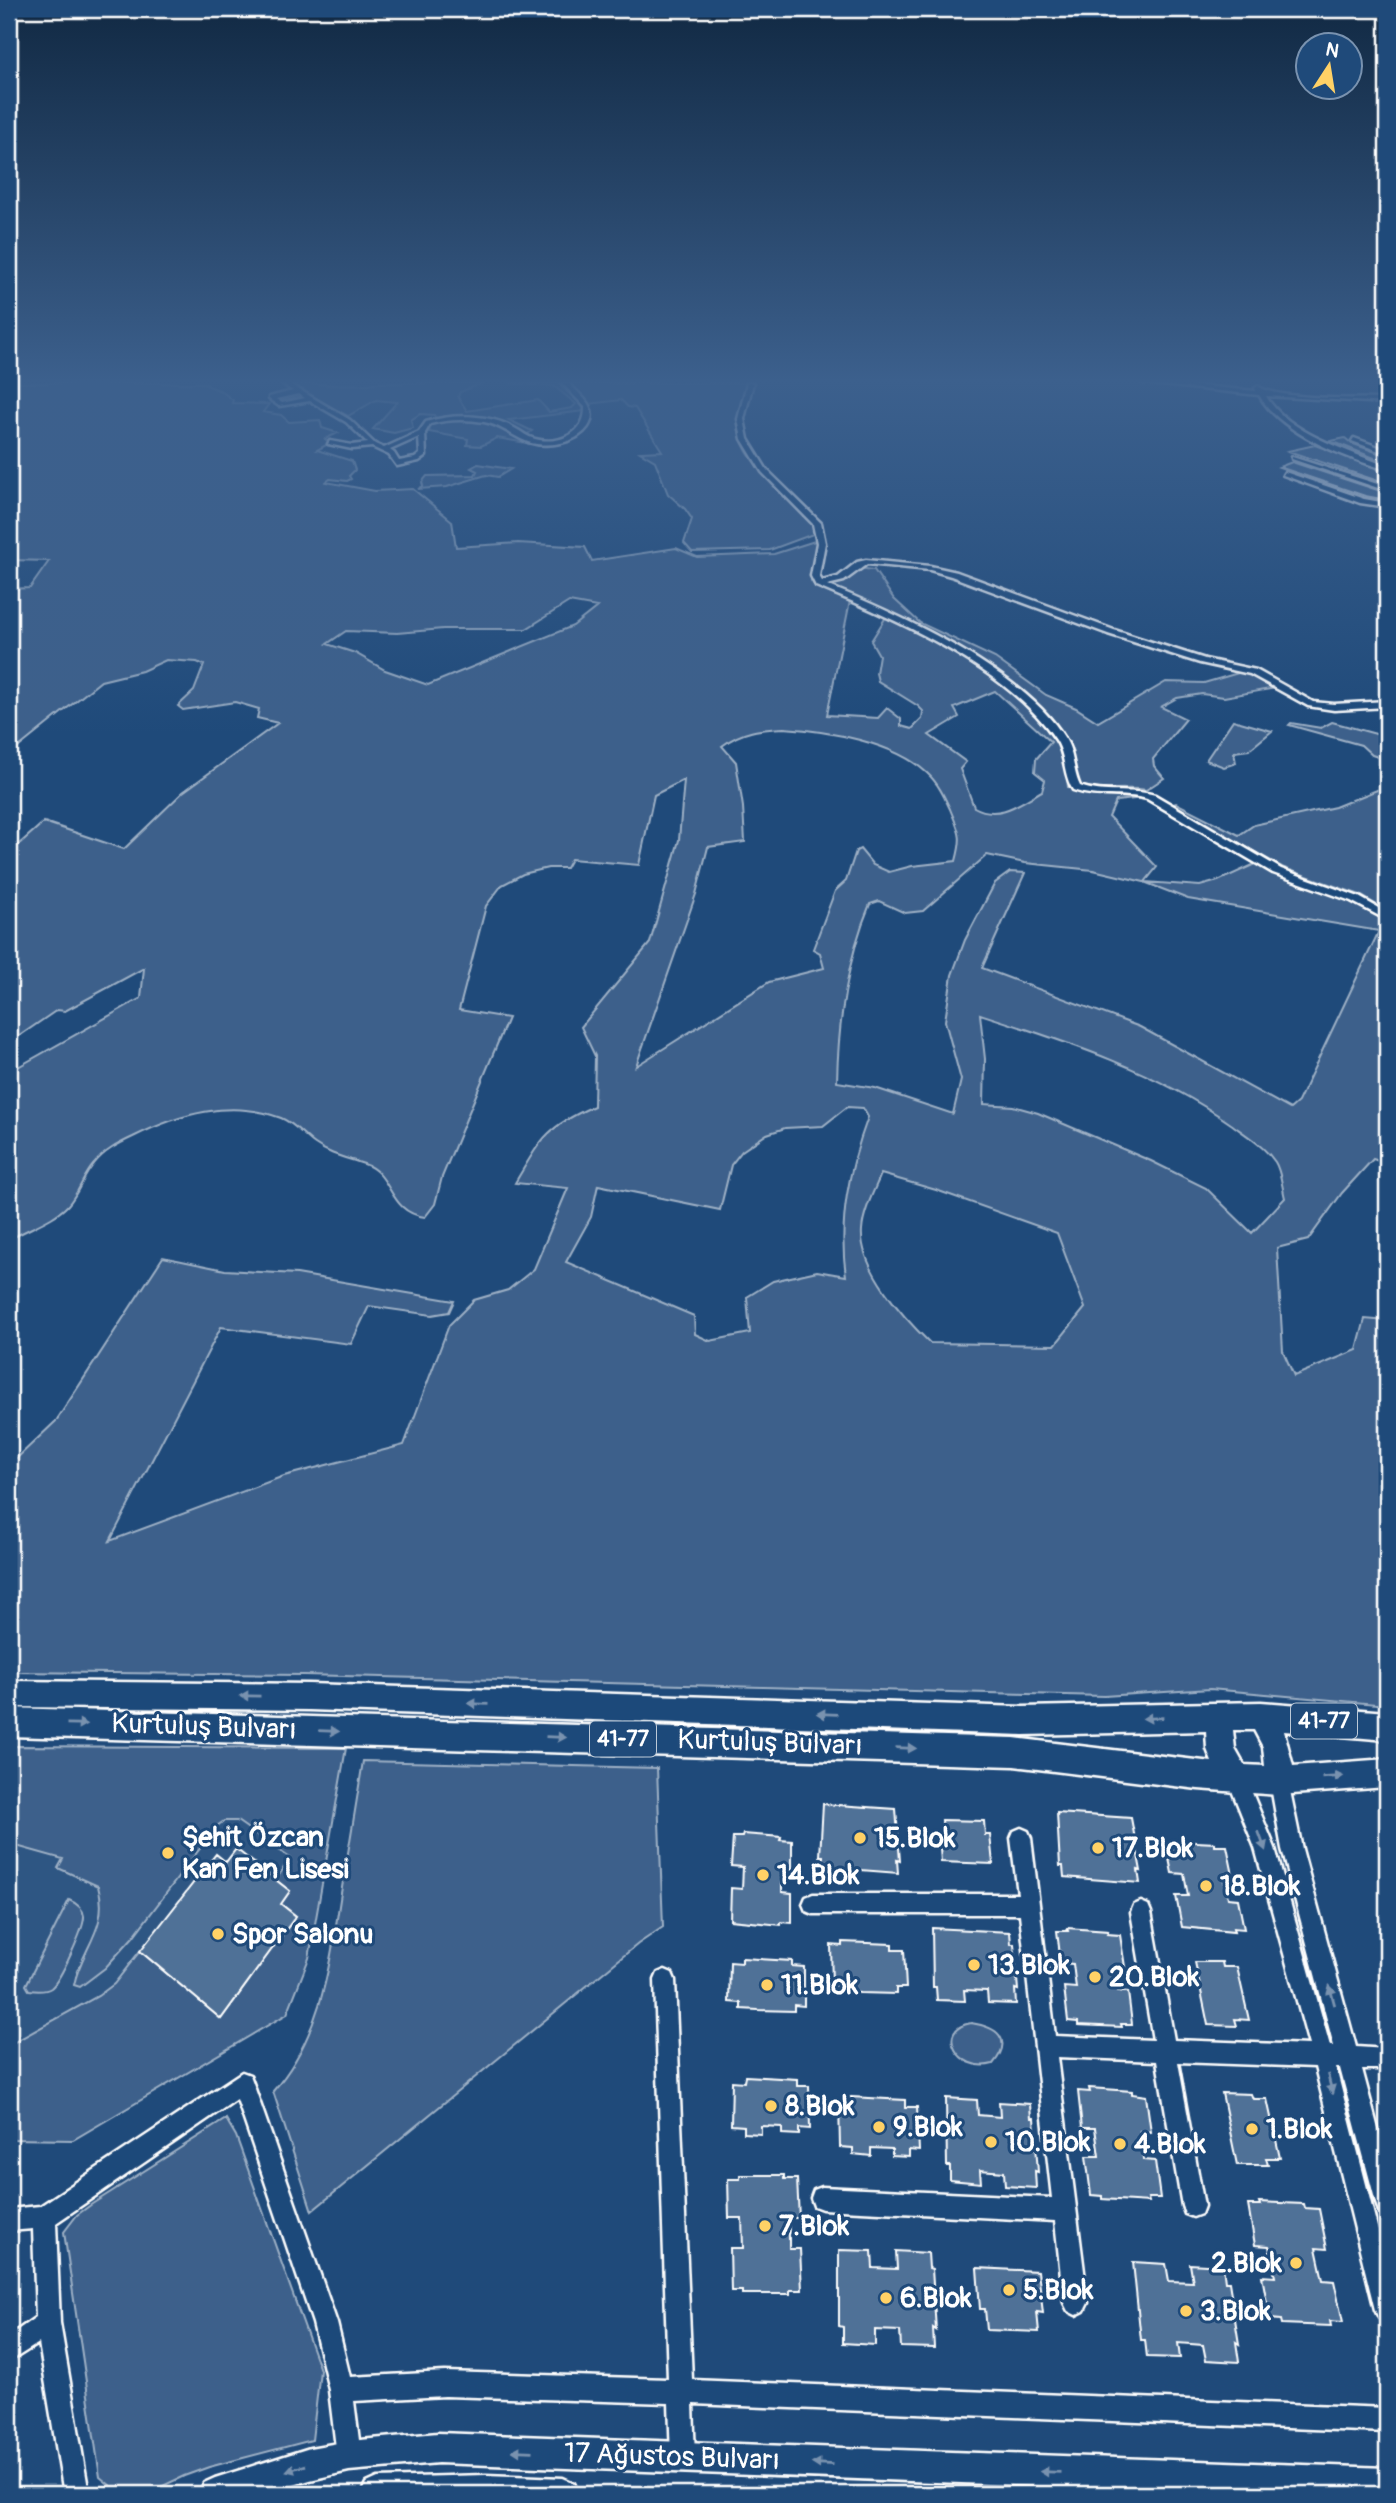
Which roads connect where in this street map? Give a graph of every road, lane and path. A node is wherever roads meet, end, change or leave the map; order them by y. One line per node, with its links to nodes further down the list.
1 (793, 500): 4 (street)
2 (1360, 500): 3 (street)
3 (1387, 505)
4 (819, 584): 5 (street); 6 (street)
5 (1387, 704)
6 (1387, 917)
7 (9, 1694): 8 (highway, Kurtuluş Bulvarı / 41-77, one-way to 7)
8 (1221, 1716): 9 (highway, Kurtuluş Bulvarı); 13 (highway)
9 (1261, 1716): 11 (highway, 41-77); 14 (highway)
10 (9, 1722): 13 (highway, Kurtuluş Bulvarı / 41-77, one-way to 13)
11 (1387, 1726)
12 (1387, 1773): 14 (highway, one-way to 12)
13 (1236, 1778): 14 (highway, Kurtuluş Bulvarı); 22 (street, one-way to 22)
14 (1279, 1781): 23 (street, one-way to 14)
15 (1021, 1838): 17 (street)
16 (813, 1904): 17 (street)
17 (1030, 1904): 20 (street)
18 (1141, 1912): 21 (street)
19 (665, 1980): 36 (street)
20 (1045, 2046): 21 (street); 28 (street)
21 (1167, 2049): 22 (street); 27 (street)
22 (1323, 2056): 23 (street); 32 (street, one-way to 32)
23 (1349, 2056): 24 (street); 26 (street)
24 (1387, 2059)
25 (822, 2198): 28 (street)
26 (1387, 2203)
27 (1193, 2206)
28 (1066, 2210): 31 (street)
29 (44, 2217): 30 (street); 33 (street); 35 (street)
30 (9, 2220)
31 (1076, 2303)
32 (1387, 2310)
33 (48, 2323): 34 (street); 42 (street)
34 (9, 2350)
35 (341, 2390): 36 (street); 38 (street)
36 (680, 2391): 37 (street); 39 (street)
37 (1387, 2420)
38 (349, 2456): 39 (main road, 17 Ağustos Bulvarı, one-way to 38); 43 (main road, 17 Ağustos Bulvarı, one-way to 43)
39 (683, 2457): 40 (main road, 17 Ağustos Bulvarı, one-way to 39)
40 (1387, 2484)
41 (485, 2493): 44 (main road, 17 Ağustos Bulvarı); 45 (main road, 17 Ağustos Bulvarı)
42 (76, 2494)
43 (215, 2494)
44 (378, 2494)
45 (563, 2494)

